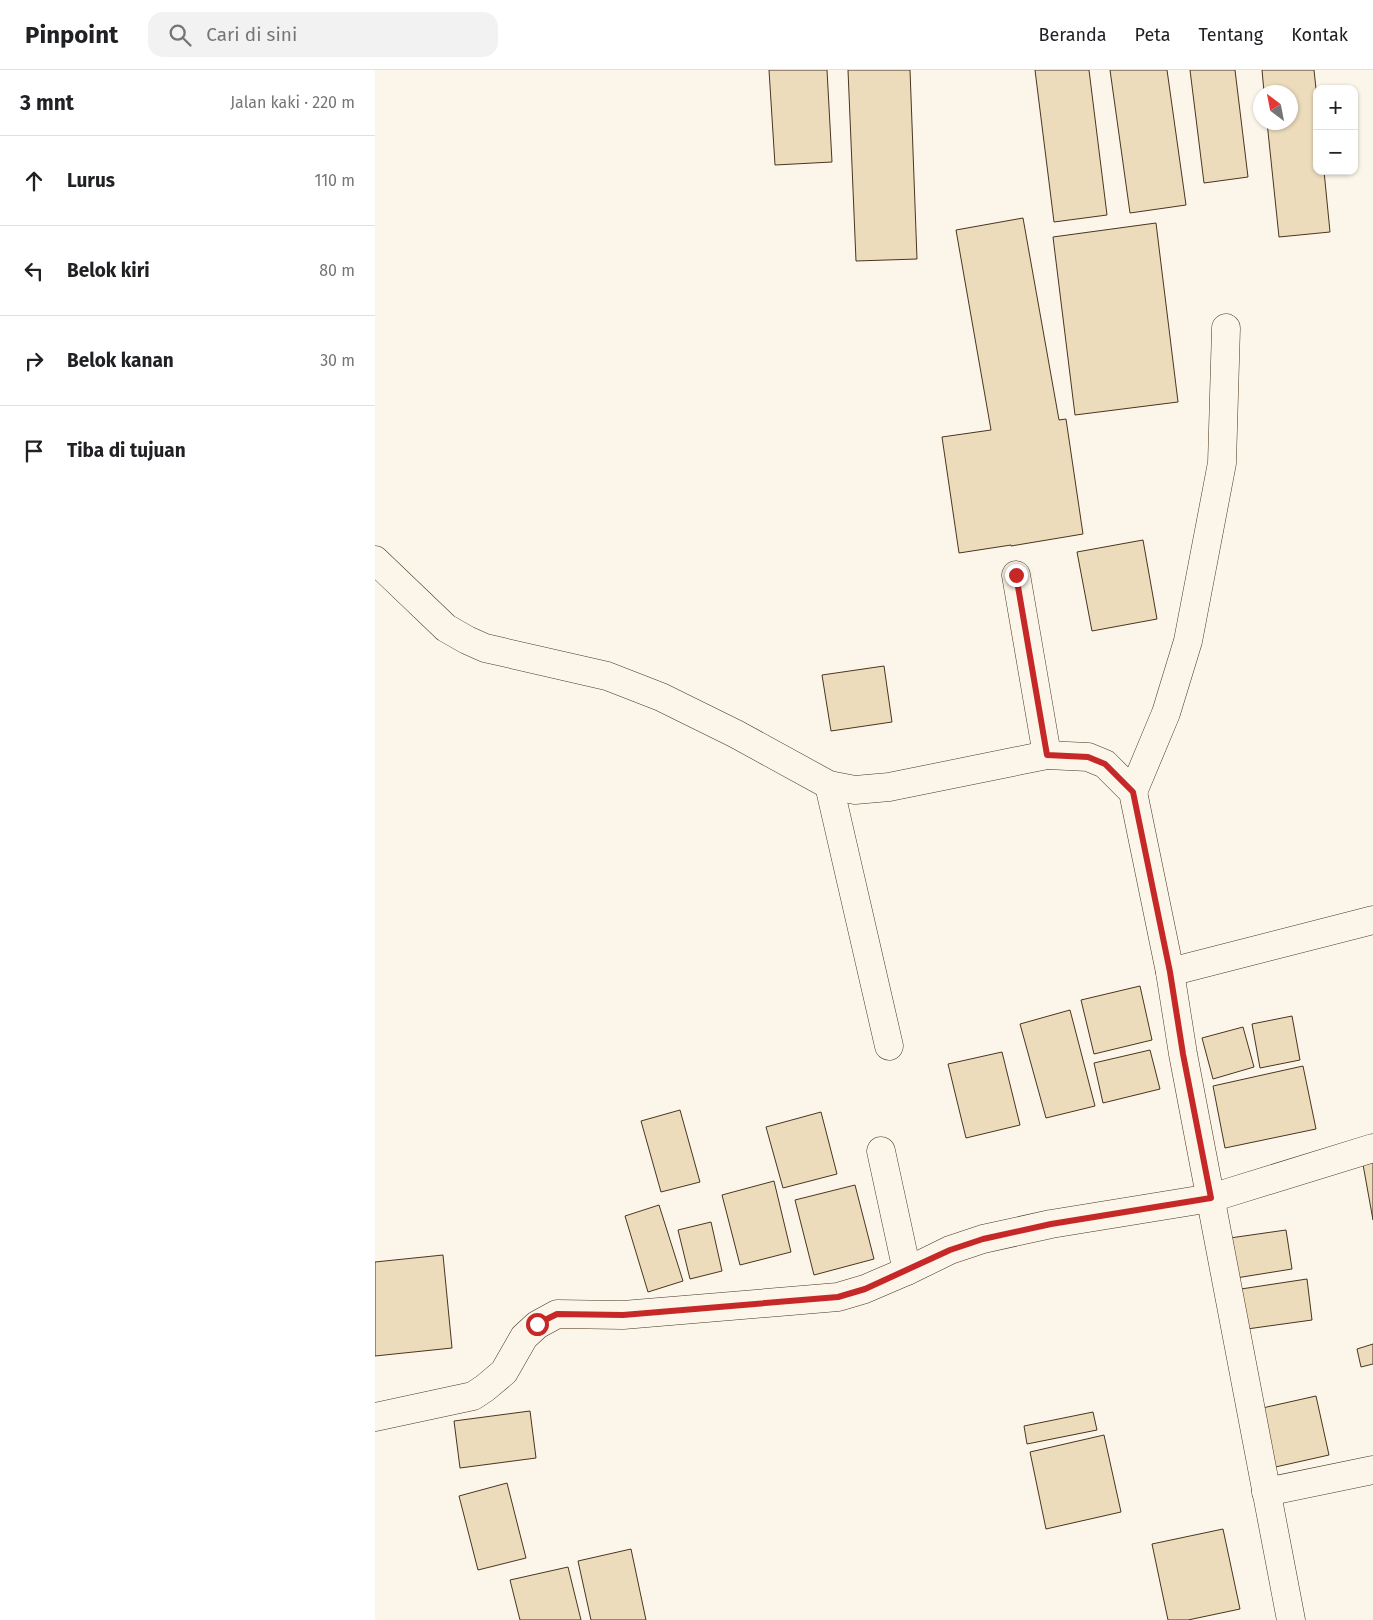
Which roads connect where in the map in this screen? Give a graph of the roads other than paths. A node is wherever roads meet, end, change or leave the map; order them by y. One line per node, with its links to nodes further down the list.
1 (1226, 328): 6 (street)
2 (375, 560): 5 (street)
3 (1016, 575): 4 (street)
4 (1047, 755): 5 (street); 6 (street)
5 (829, 785): 9 (street)
6 (1133, 792): 8 (street)
7 (1373, 920): 8 (street)
8 (1170, 972): 12 (street)
9 (889, 1046)
10 (1373, 1148): 12 (street)
11 (881, 1151): 13 (street)
12 (1211, 1198): 13 (street); 16 (street)
13 (907, 1271): 14 (street)
14 (375, 1416)
15 (1373, 1470): 16 (street)
16 (1266, 1492): 17 (street)
17 (1291, 1620)

